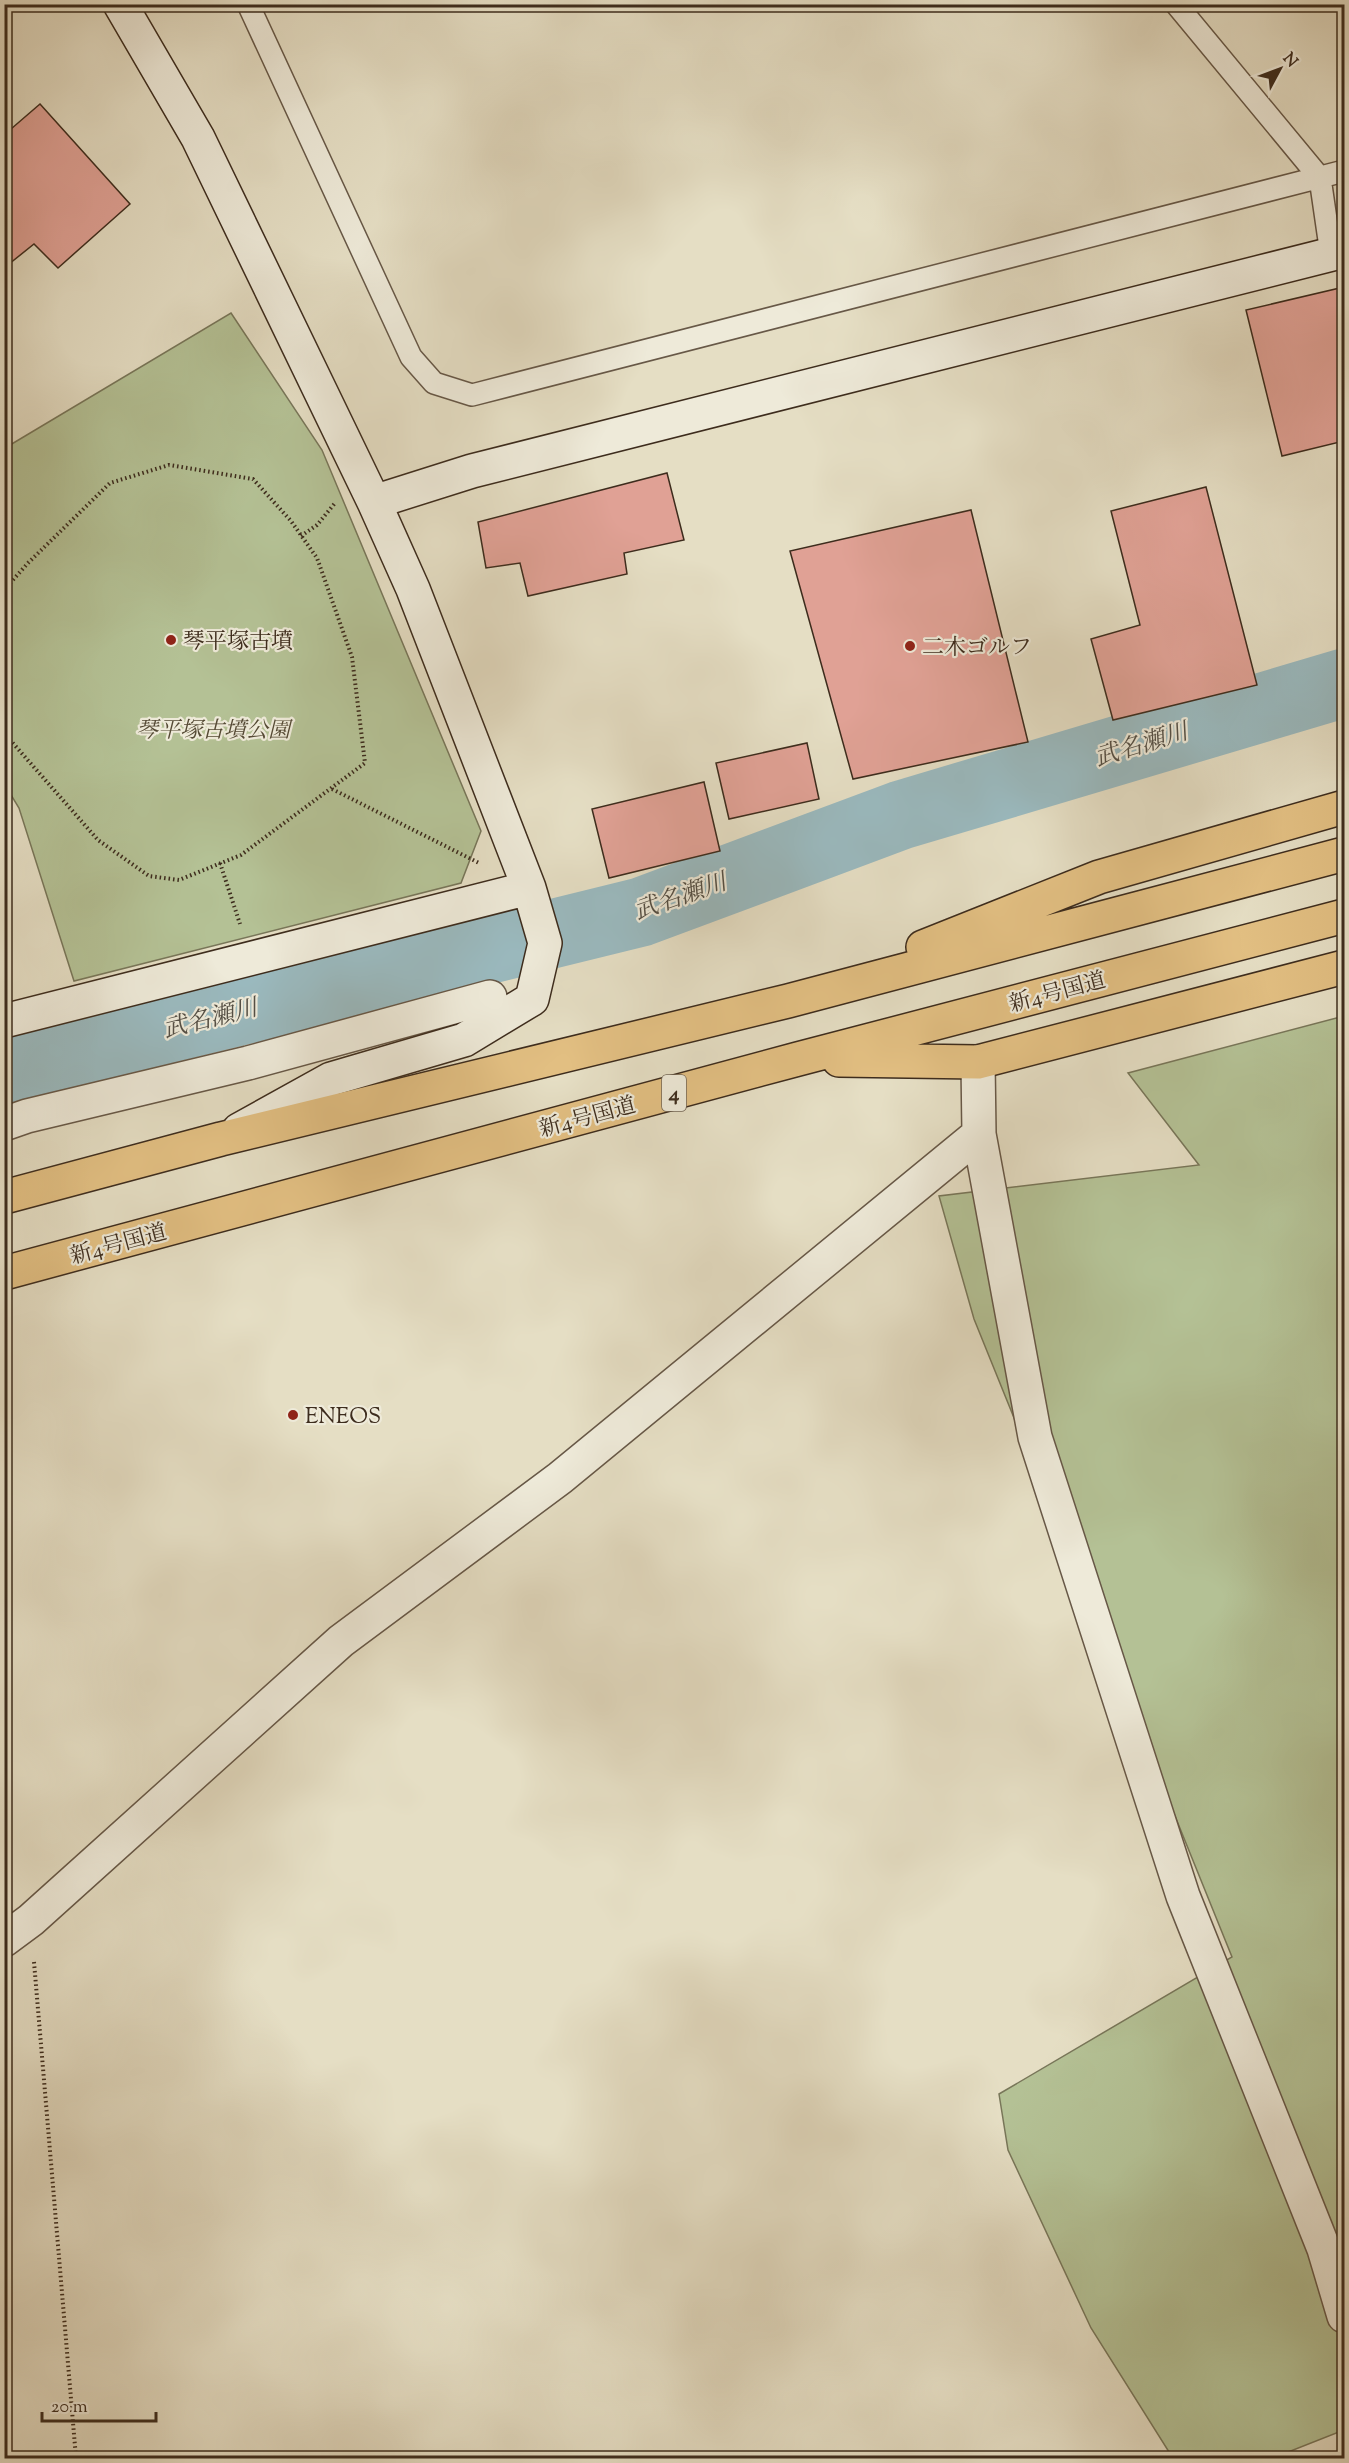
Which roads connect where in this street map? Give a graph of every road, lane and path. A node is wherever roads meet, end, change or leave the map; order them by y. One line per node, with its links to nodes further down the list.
1 (120, 4): 7 (street)
2 (248, 4): 5 (lane)
3 (1176, 4): 5 (lane)
4 (1344, 171): 5 (lane)
5 (1320, 178): 6 (lane)
6 (1338, 252): 7 (street)
7 (374, 502): 14 (street)
8 (4, 590): 10 (path)
9 (4, 733): 13 (path)
10 (332, 789): 13 (path); 14 (path)
11 (1344, 807): 19 (highway)
12 (1344, 854): 19 (highway)
13 (220, 863): 16 (path)
14 (529, 888): 16 (street); 25 (street)
15 (1344, 916): 21 (highway, 新4号国道 / 4)
16 (250, 959): 20 (street)
17 (1344, 967): 22 (highway)
18 (490, 997): 23 (street)
19 (788, 1001): 25 (highway)
20 (4, 1021)
21 (798, 1059): 22 (highway); 27 (highway, 新4号国道 / 4)
22 (978, 1062): 24 (street)
23 (4, 1124)
24 (979, 1134): 28 (street); 30 (street)
25 (221, 1139): 26 (highway)
26 (4, 1197)
27 (4, 1273)
28 (31, 1920): 29 (street); 31 (path)
29 (4, 1940)
30 (1344, 2316)
31 (76, 2458)

